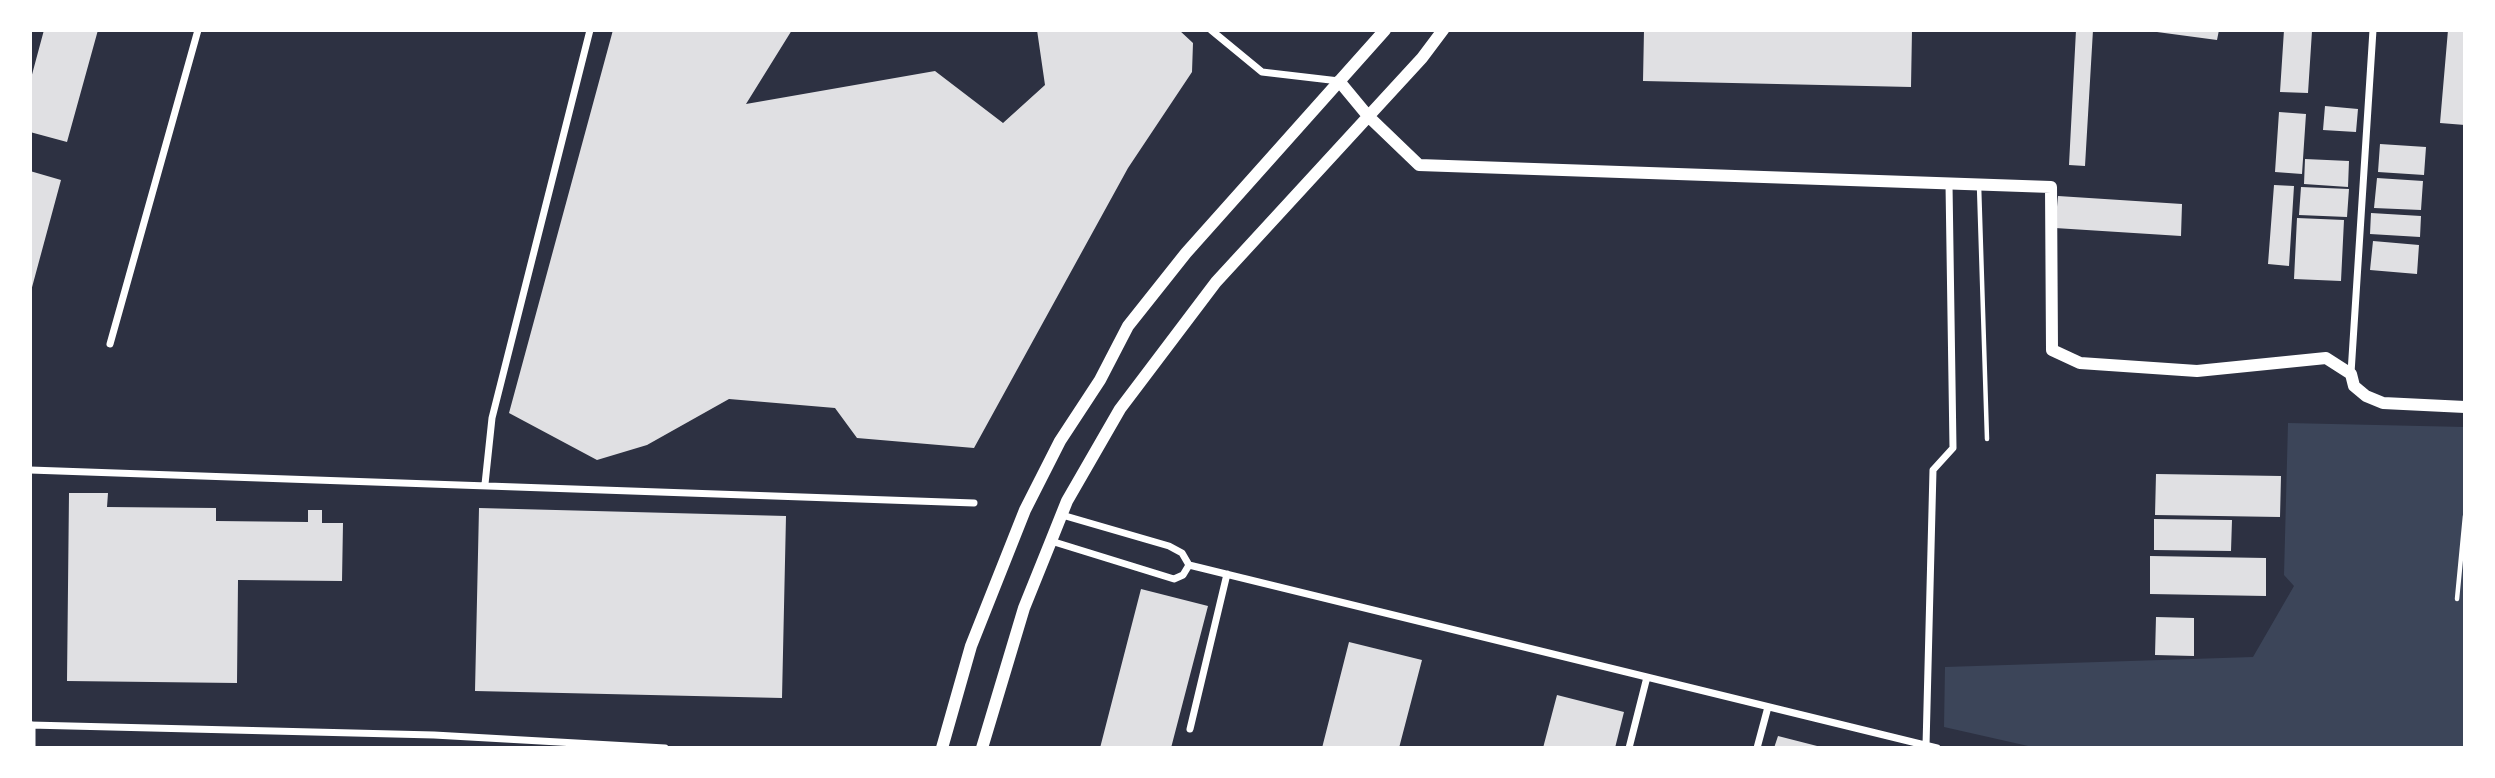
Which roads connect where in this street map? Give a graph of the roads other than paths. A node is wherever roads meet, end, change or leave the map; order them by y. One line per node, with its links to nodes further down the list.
1 (198, 30): 11 (street)
2 (590, 30): 16 (street)
3 (1211, 30): 7 (street)
4 (1385, 30): 7 (street)
5 (1443, 30): 8 (street)
6 (2373, 30): 12 (street)
7 (1339, 81): 8 (street); 31 (street)
8 (1368, 117): 9 (street); 18 (street)
9 (1949, 184): 10 (street); 28 (street)
10 (1979, 185): 12 (street); 14 (lane)
11 (110, 344)
12 (2351, 374): 13 (street)
13 (2465, 407)
14 (1987, 439)
15 (30, 470): 16 (street)
16 (485, 484): 17 (street)
17 (974, 503)
18 (1062, 515): 20 (street); 21 (street)
19 (2465, 516): 23 (lane)
20 (1051, 541): 21 (street); 32 (street)
21 (1189, 565): 22 (street)
22 (1227, 574): 24 (street); 27 (street)
23 (2457, 599)
24 (1647, 677): 25 (street); 33 (street)
25 (1768, 707): 28 (street); 34 (street)
26 (31, 725): 29 (street); 30 (street)
27 (1190, 729)
28 (1926, 746): 35 (street)
29 (32, 748)
30 (665, 748)
31 (942, 748)
32 (982, 748)
33 (1629, 748)
34 (1757, 748)
35 (1937, 748)

